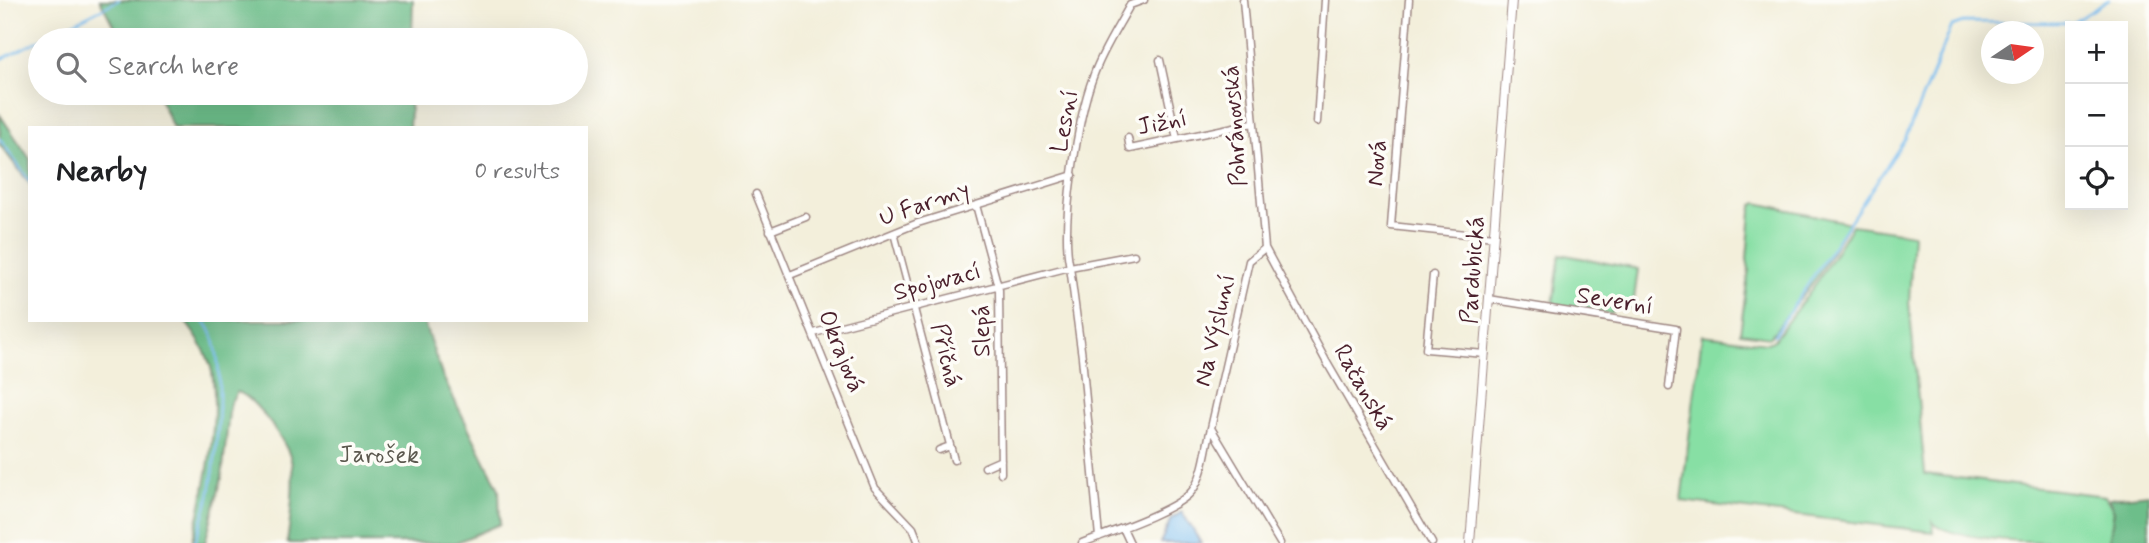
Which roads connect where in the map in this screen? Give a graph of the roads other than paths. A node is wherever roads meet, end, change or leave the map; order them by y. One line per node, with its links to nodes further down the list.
1 (1144, 0): 11 (street, Lesní)
2 (1243, 0): 8 (street, Pohránovská)
3 (1325, 0): 7 (street)
4 (1409, 0): 17 (street, Nová)
5 (1512, 0): 17 (street, Pardubická)
6 (1160, 60): 10 (street)
7 (1317, 122)
8 (1253, 123): 10 (street, Jižní); 18 (street, Pohránovská)
9 (1128, 138): 10 (street, Jižní)
10 (1177, 139)
11 (1073, 175): 13 (street, U Farmy); 20 (street, Lesní)
12 (756, 194): 15 (street, Okrajová)
13 (976, 205): 16 (street, U Farmy); 23 (street, Slepá)
14 (806, 217): 15 (street)
15 (770, 231): 21 (street, Okrajová)
16 (894, 233): 21 (street, U Farmy); 25 (street, Příčná)
17 (1494, 237): 24 (street, Pardubická)
18 (1265, 248): 29 (street, Na Výsluní); 42 (street, Račanská)
19 (1134, 255): 20 (street)
20 (1070, 267): 23 (street, Spojovací); 37 (street, Lesní)
21 (790, 275): 26 (street, Okrajová)
22 (1433, 275): 27 (street)
23 (998, 284): 25 (street, Spojovací); 33 (street, Slepá)
24 (1489, 299): 27 (street, Pardubická); 28 (street, Severní)
25 (914, 307): 26 (street, Spojovací); 30 (street, Příčná)
26 (814, 333): 38 (street, Okrajová)
27 (1485, 354): 43 (street, Pardubická)
28 (1669, 387)
29 (1210, 428): 36 (street, Na Výsluní); 41 (street)
30 (950, 446): 31 (street); 32 (street, Příčná)
31 (939, 450)
32 (954, 460)
33 (1001, 460): 34 (street); 35 (street, Slepá)
34 (985, 467)
35 (1001, 473)
36 (1123, 528): 37 (street, Na Výsluní); 40 (street)
37 (1099, 537): 39 (street, Na Výsluní)
38 (919, 543)
39 (1082, 543)
40 (1130, 543)
41 (1280, 543)
42 (1432, 543)
43 (1470, 543)

